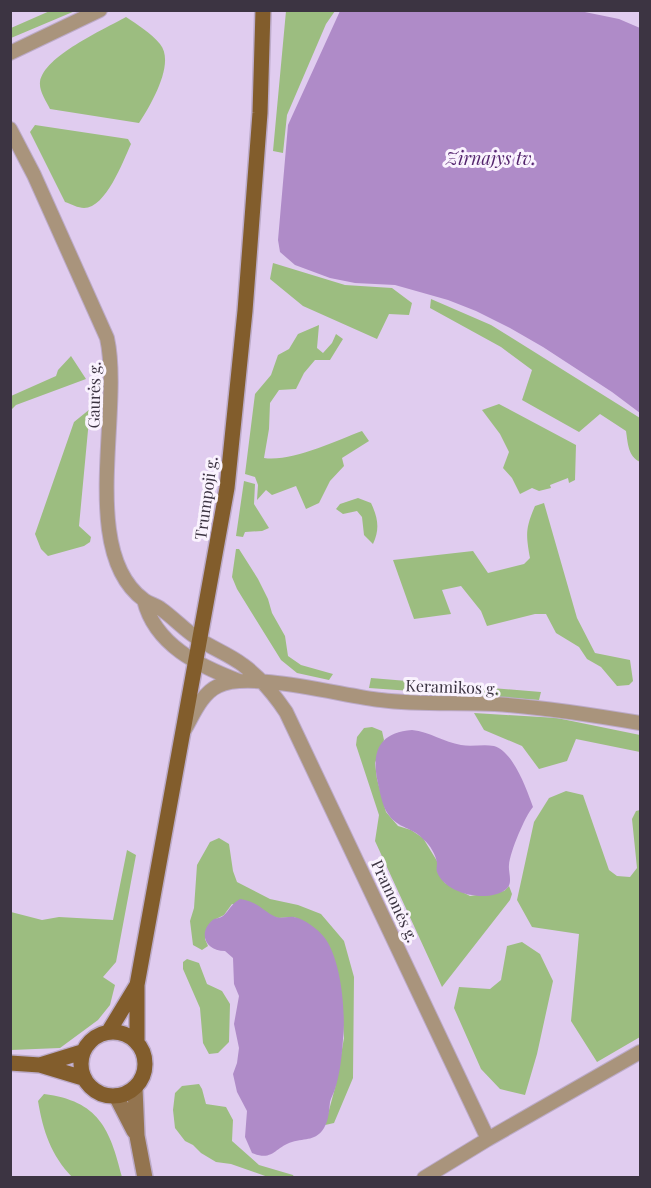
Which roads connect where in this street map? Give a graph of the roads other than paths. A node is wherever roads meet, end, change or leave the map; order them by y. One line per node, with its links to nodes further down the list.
1 (100, 10): 3 (street)
2 (263, 10): 6 (main road, Trumpoji g.)
3 (10, 53)
4 (10, 129): 5 (street, Gaurės g.)
5 (144, 600): 6 (street, Gaurės g.); 7 (street, Gaurės g.)
6 (201, 640): 7 (main road, Trumpoji g.); 9 (street, Pramonės g.)
7 (196, 662): 8 (street); 11 (main road, Trumpoji g.)
8 (239, 681): 9 (street); 11 (street)
9 (262, 681): 10 (street, Keramikos g.); 23 (street, Pramonės g.)
10 (640, 723)
11 (184, 731): 12 (main road, Trumpoji g.)
12 (137, 985): 13 (main road, Trumpoji g.); 14 (main road, Trumpoji g.)
13 (109, 1031): 14 (main road); 15 (main road)
14 (137, 1042): 20 (main road)
15 (82, 1052): 18 (main road); 19 (main road)
16 (640, 1052): 23 (street)
17 (10, 1063): 18 (main road)
18 (40, 1065): 19 (main road)
19 (83, 1078): 21 (main road)
20 (135, 1088): 21 (main road); 22 (main road)
21 (116, 1096): 22 (main road)
22 (137, 1136): 24 (main road)
23 (488, 1140): 25 (street)
24 (146, 1178)
25 (424, 1178)

